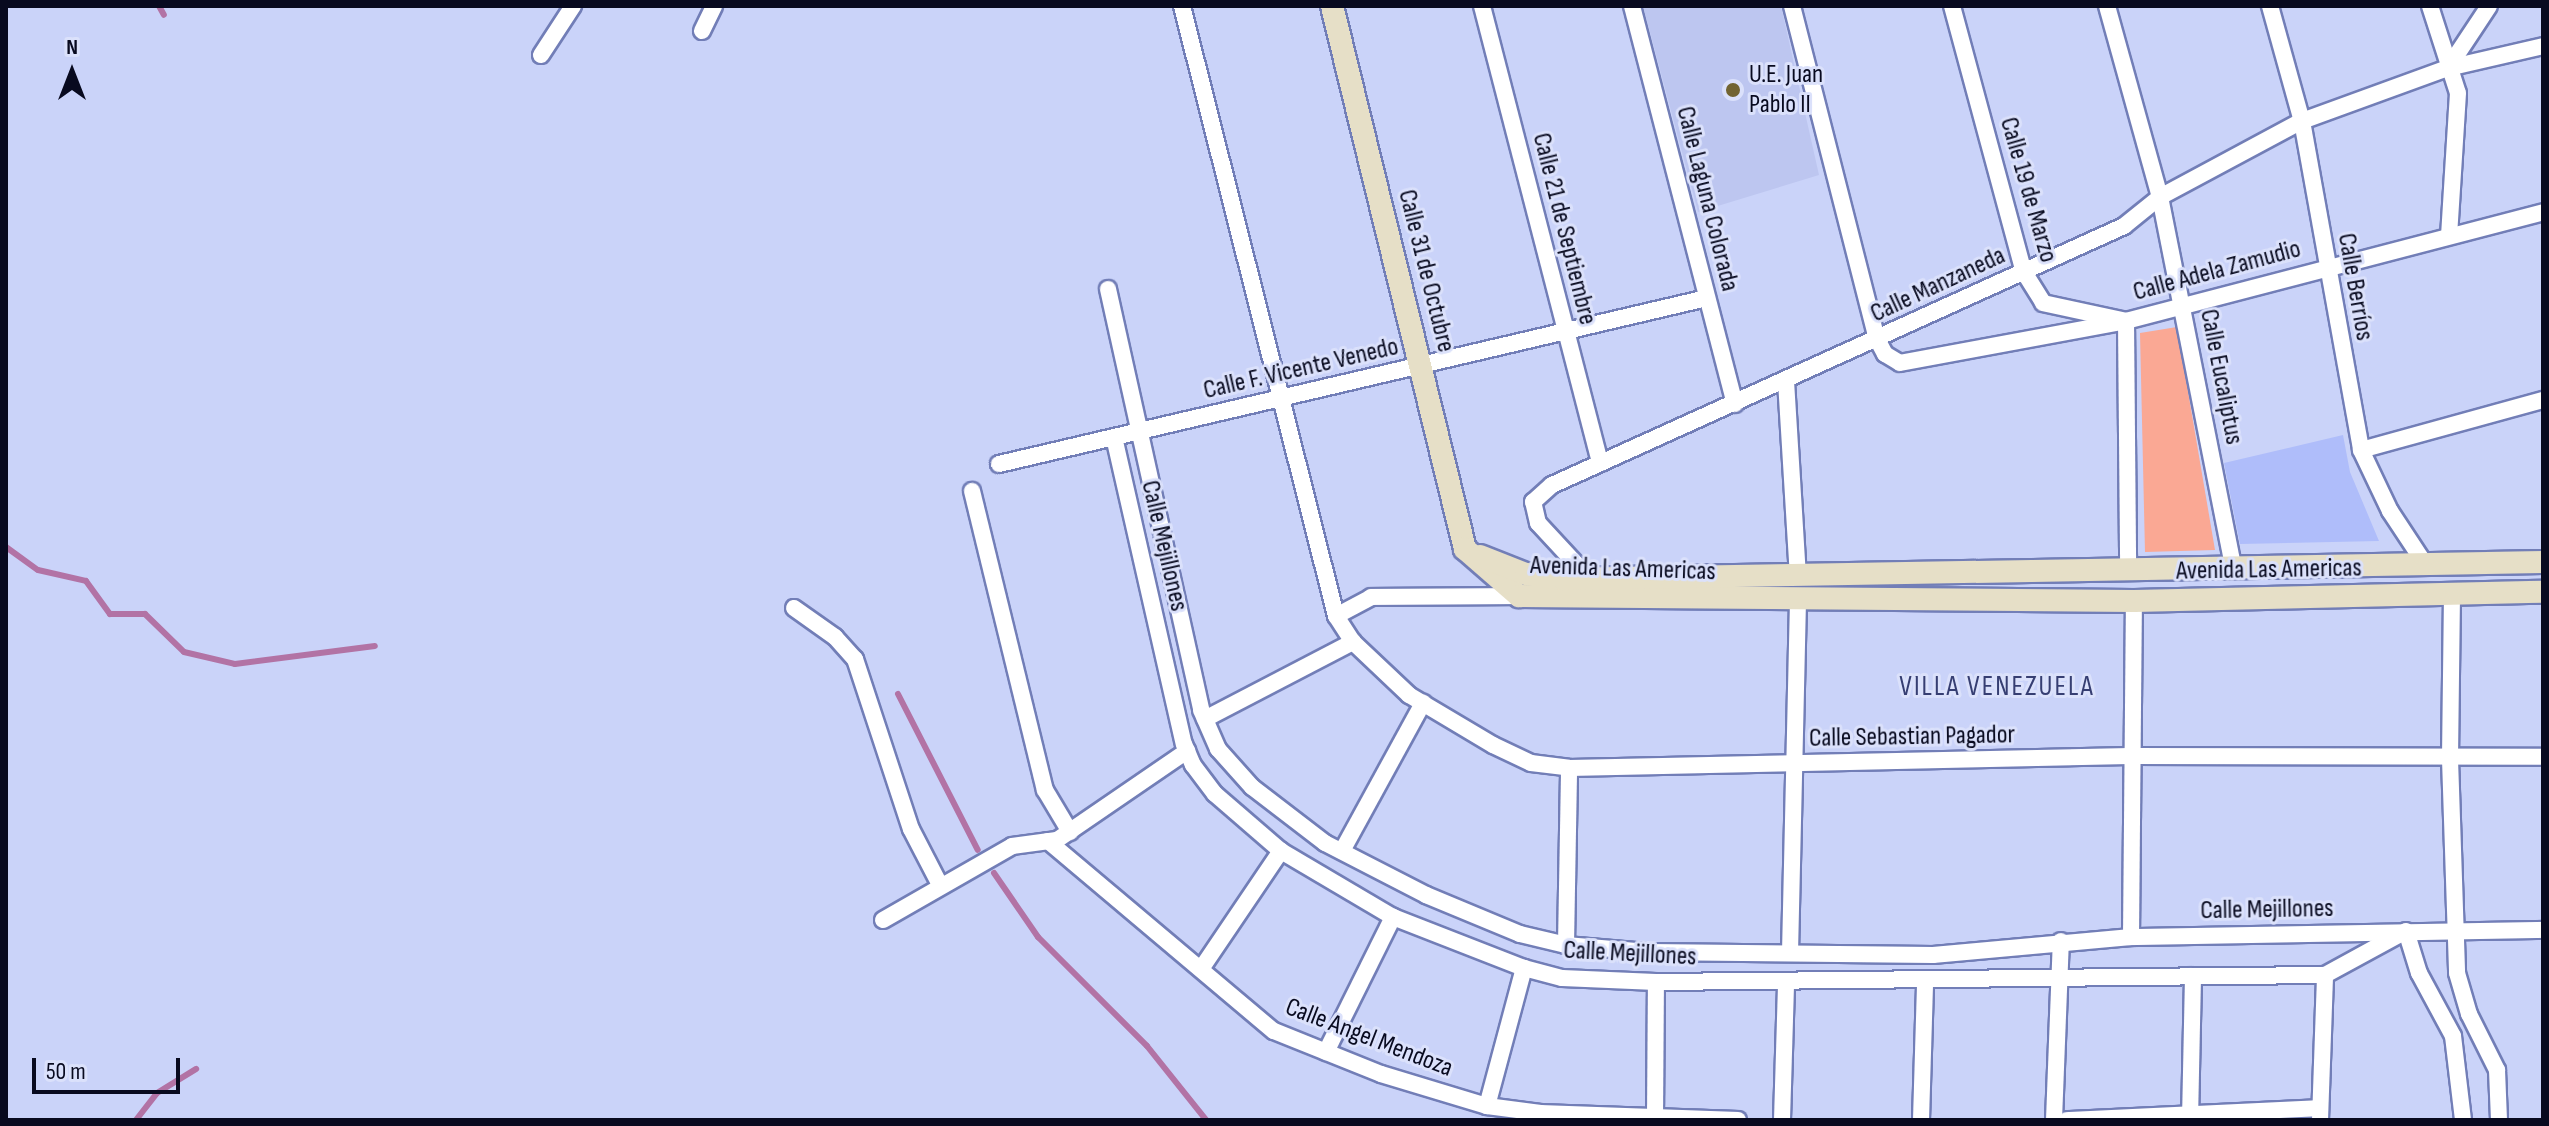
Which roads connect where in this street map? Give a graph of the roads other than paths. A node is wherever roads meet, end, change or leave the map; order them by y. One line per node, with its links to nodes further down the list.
1 (573, 6): 15 (street)
2 (714, 6): 13 (street)
3 (1182, 6): 31 (street, Calle Sebastian Pagador)
4 (1332, 6): 29 (main road, Calle 31 de Octubre)
5 (1482, 6): 27 (street, Calle 21 de Septiembre)
6 (1632, 6): 24 (street, Calle Laguna Colorada)
7 (1792, 6): 28 (street)
8 (1952, 6): 22 (street, Calle 19 de Marzo)
9 (2107, 6): 18 (street, Calle Eucaliptus)
10 (2270, 6): 17 (street, Calle Berríos)
11 (2430, 6): 16 (street)
12 (2489, 6): 16 (street)
13 (702, 31)
14 (2543, 46): 16 (street, Calle Manzaneda)
15 (541, 55)
16 (2448, 68): 17 (street, Calle Manzaneda); 20 (street)
17 (2302, 121): 18 (street, Calle Manzaneda); 21 (street, Calle Berríos)
18 (2160, 197): 22 (street, Calle Manzaneda); 25 (street, Calle Eucaliptus)
19 (2543, 212): 20 (street, Calle Adela Zamudio)
20 (2449, 236): 21 (street, Calle Adela Zamudio)
21 (2326, 267): 25 (street, Calle Adela Zamudio); 36 (street, Calle Berríos)
22 (2024, 272): 26 (street, Calle 19 de Marzo); 28 (street, Calle Manzaneda)
23 (1108, 289): 34 (street, Calle Mejillones)
24 (1707, 298): 27 (street, Calle F. Vicente Venedo); 33 (street, Calle Laguna Colorada)
25 (2183, 306): 26 (street, Calle Adela Zamudio); 43 (street, Calle Eucaliptus)
26 (2126, 321): 28 (street, Calle Adela Zamudio); 44 (street)
27 (1566, 331): 29 (street, Calle F. Vicente Venedo); 37 (street, Calle 21 de Septiembre)
28 (1877, 339): 30 (street, Calle Manzaneda)
29 (1420, 366): 31 (street, Calle F. Vicente Venedo); 40 (main road, Calle 31 de Octubre)
30 (1786, 381): 33 (street, Calle Manzaneda); 45 (street)
31 (1281, 398): 34 (street, Calle F. Vicente Venedo); 53 (street, Calle Sebastian Pagador)
32 (2543, 400): 36 (street)
33 (1735, 404): 37 (street, Calle Manzaneda)
34 (1138, 432): 35 (street, Calle F. Vicente Venedo); 56 (street, Calle Mejillones)
35 (1114, 437): 38 (street, Calle F. Vicente Venedo); 57 (street, Calle Mejillones)
36 (2361, 450): 42 (street, Calle Berríos)
37 (1600, 463): 46 (street, Calle Manzaneda)
38 (999, 464)
39 (972, 491): 63 (street)
40 (1465, 549): 46 (main road, Avenida Las Americas); 49 (main road, Avenida Las Americas)
41 (2543, 562): 42 (main road, Avenida Las Americas)
42 (2425, 564): 43 (main road, Avenida Las Americas)
43 (2233, 567): 44 (main road, Avenida Las Americas)
44 (2128, 569): 45 (main road, Avenida Las Americas)
45 (1798, 575): 46 (main road, Avenida Las Americas)
46 (1589, 578)
47 (2543, 592): 48 (main road, Avenida Las Americas)
48 (2452, 594): 51 (main road, Avenida Las Americas); 60 (street)
49 (1519, 596): 50 (main road, Avenida Las Americas); 53 (street)
50 (1798, 601): 51 (main road, Avenida Las Americas); 61 (street)
51 (2134, 601): 58 (street)
52 (794, 608): 67 (street)
53 (1336, 616): 54 (street, Calle Sebastian Pagador)
54 (1353, 642): 55 (street, Calle Sebastian Pagador); 56 (street)
55 (1423, 703): 62 (street, Calle Sebastian Pagador); 66 (street)
56 (1205, 719): 66 (street, Calle Mejillones)
57 (1187, 751): 63 (street); 65 (street, Calle Mejillones)
58 (2130, 756): 60 (street, Calle Sebastian Pagador); 61 (street, Calle Sebastian Pagador); 73 (street)
59 (2543, 757): 60 (street, Calle Sebastian Pagador)
60 (2450, 759): 70 (street)
61 (1791, 764): 62 (street, Calle Sebastian Pagador); 76 (street)
62 (1569, 768): 75 (street)
63 (1070, 832): 64 (street)
64 (1048, 841): 67 (street); 78 (street, Calle Angel Mendoza)
65 (1281, 851): 68 (street, Calle Mejillones); 78 (street)
66 (1342, 851): 75 (street, Calle Mejillones)
67 (940, 885): 69 (street)
68 (1393, 917): 77 (street, Calle Mejillones); 85 (street)
69 (883, 920)
70 (2458, 930): 71 (street, Calle Mejillones); 72 (street, Calle Mejillones); 96 (street)
71 (2543, 930)
72 (2406, 931): 73 (street, Calle Mejillones); 79 (street, Calle Mejillones); 95 (street)
73 (2131, 937): 74 (street, Calle Mejillones)
74 (2061, 941): 76 (street, Calle Mejillones); 81 (street)
75 (1566, 945): 76 (street, Calle Mejillones)
76 (1790, 953)
77 (1524, 968): 82 (street, Calle Mejillones); 86 (street)
78 (1201, 969): 85 (street, Calle Angel Mendoza)
79 (2325, 975): 80 (street, Calle Mejillones); 87 (street)
80 (2193, 976): 81 (street, Calle Mejillones); 88 (street)
81 (2057, 978): 83 (street, Calle Mejillones); 93 (street)
82 (1656, 982): 84 (street, Calle Mejillones); 89 (street)
83 (1925, 982): 84 (street, Calle Mejillones); 92 (street)
84 (1786, 983): 91 (street)
85 (1326, 1052): 86 (street, Calle Angel Mendoza)
86 (1487, 1106): 89 (street, Calle Angel Mendoza)
87 (2320, 1114): 88 (street)
88 (2190, 1116): 94 (street)
89 (1655, 1118): 90 (street, Calle Angel Mendoza)
90 (1738, 1120)
91 (1782, 1120)
92 (1921, 1120)
93 (2054, 1120)
94 (2067, 1120)
95 (2463, 1120)
96 (2499, 1120)

